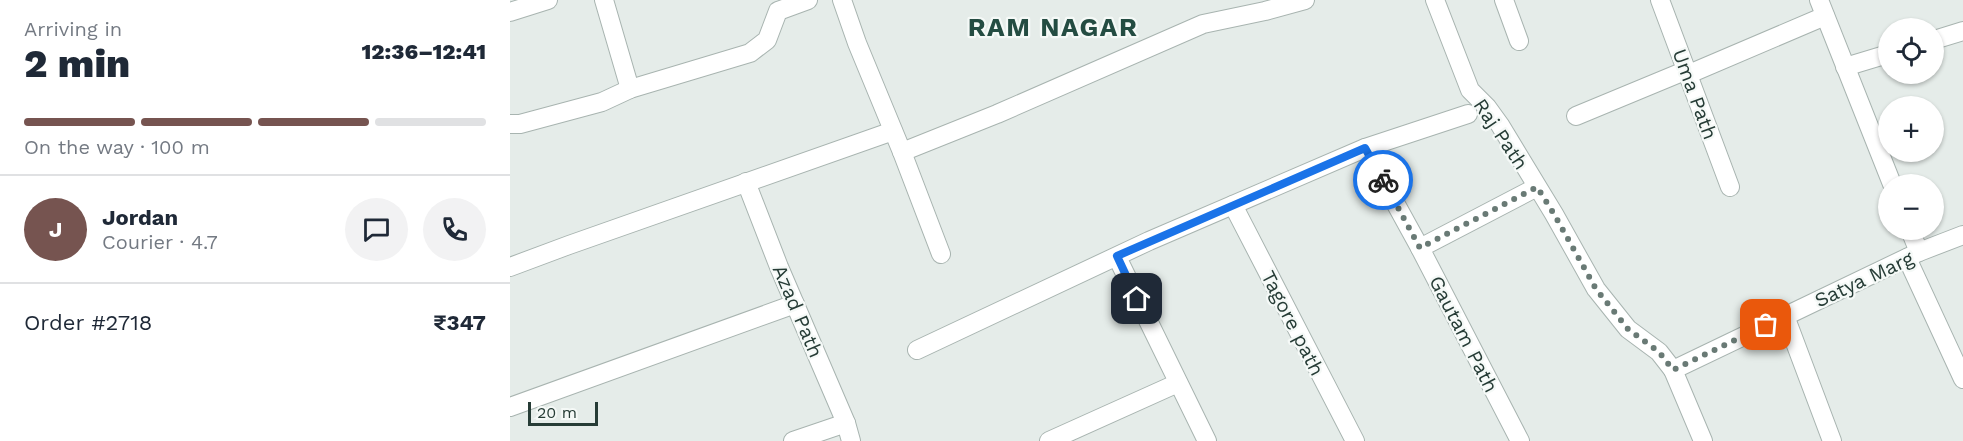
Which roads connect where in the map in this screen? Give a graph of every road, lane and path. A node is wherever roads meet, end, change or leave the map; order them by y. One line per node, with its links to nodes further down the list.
1 (548, 0): 10 (street)
2 (604, 0): 17 (street)
3 (808, 0): 17 (street)
4 (842, 0): 21 (street)
5 (1305, 0): 23 (street)
6 (1435, 0): 26 (street, Raj Path)
7 (1504, 0): 13 (street)
8 (1660, 0): 16 (street, Uma Path)
9 (1822, 8): 15 (street); 16 (street)
10 (510, 12)
11 (1963, 31): 12 (street)
12 (1944, 37)
13 (1519, 41)
14 (1878, 57): 15 (street)
15 (1845, 67): 24 (street)
16 (1688, 72): 19 (street); 27 (street, Uma Path)
17 (630, 89): 20 (street)
18 (1468, 114): 22 (street)
19 (1576, 116)
20 (510, 124)
21 (893, 131): 23 (street); 25 (street)
22 (1365, 148): 28 (street); 31 (street, Gautam Path)
23 (902, 152): 32 (street)
24 (1888, 174)
25 (746, 182): 35 (street); 36 (street, Azad Path)
26 (1537, 187): 31 (street); 39 (street, Raj Path)
27 (1730, 187)
28 (1233, 205): 34 (street); 47 (street, Tagore path)
29 (1963, 235): 33 (street, Satya Marg)
30 (1911, 240): 33 (street)
31 (1420, 248): 48 (street, Gautam Path)
32 (941, 254)
33 (1913, 255): 37 (street, Satya Marg); 40 (street)
34 (1117, 256): 38 (street); 41 (street)
35 (510, 267)
36 (795, 304): 42 (street); 43 (street, Azad Path)
37 (1785, 316): 39 (street, Satya Marg); 50 (street)
38 (916, 350)
39 (1673, 370): 49 (street)
40 (1963, 379)
41 (1178, 383): 45 (street); 46 (street)
42 (510, 407)
43 (848, 432): 44 (street)
44 (794, 441)
45 (1049, 441)
46 (1207, 441)
47 (1355, 441)
48 (1520, 441)
49 (1704, 441)
50 (1832, 441)

